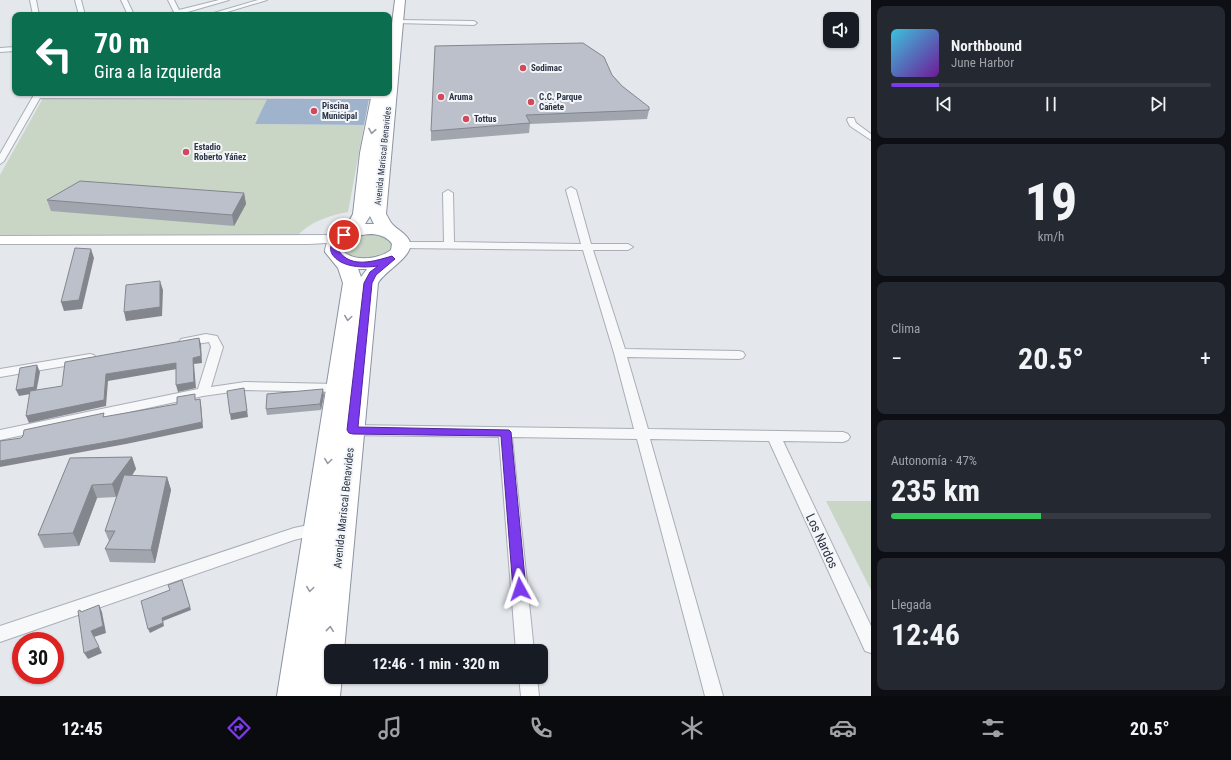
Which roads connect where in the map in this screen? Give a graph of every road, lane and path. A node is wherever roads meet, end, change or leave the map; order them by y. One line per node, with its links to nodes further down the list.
1 (33, 0): 11 (street)
2 (78, 0): 12 (street)
3 (124, 0): 13 (street)
4 (206, 0): 9 (street)
5 (226, 0): 14 (street)
6 (264, 0): 15 (street)
7 (392, 0): 17 (highway, Avenida Mariscal Benavides)
8 (400, 0): 17 (highway, Avenida Mariscal Benavides)
9 (193, 2)
10 (175, 3): 14 (street)
11 (35, 12)
12 (81, 12)
13 (130, 12)
14 (177, 12)
15 (221, 12)
16 (474, 23): 17 (street)
17 (393, 25): 20 (highway, Avenida Mariscal Benavides)
18 (12, 49): 19 (street)
19 (0, 50)
20 (392, 52)
21 (37, 96): 25 (street)
22 (382, 96): 29 (highway, Avenida Mariscal Benavides, one-way to 29); 30 (highway, Avenida Mariscal Benavides)
23 (851, 120): 24 (street)
24 (871, 138)
25 (0, 161)
26 (571, 190): 33 (street)
27 (448, 194): 31 (street)
28 (0, 240): 29 (street)
29 (339, 245): 30 (highway); 30 (highway); 34 (street); 40 (highway, Avenida Mariscal Benavides, one-way to 40)
30 (396, 246): 31 (street); 42 (highway, Avenida Mariscal Benavides)
31 (449, 246): 33 (street)
32 (628, 246): 33 (street)
33 (587, 247): 36 (street)
34 (0, 249)
35 (176, 343): 41 (street)
36 (620, 353): 37 (street); 45 (street)
37 (739, 354)
38 (99, 356): 39 (street)
39 (0, 373)
40 (338, 388): 41 (street); 42 (highway, Avenida Mariscal Benavides)
41 (203, 392): 44 (street)
42 (342, 430): 43 (street); 48 (highway, Avenida Mariscal Benavides, one-way to 48); 54 (highway, Avenida Mariscal Benavides, one-way to 42)
43 (505, 432): 45 (street); 50 (street)
44 (0, 435)
45 (642, 435): 46 (street); 56 (street)
46 (774, 436): 47 (street); 51 (street, Los Nardos)
47 (843, 438)
48 (318, 529): 49 (street); 53 (highway, Avenida Mariscal Benavides, one-way to 53)
49 (0, 634)
50 (524, 644)
51 (871, 645)
52 (529, 684): 55 (street)
53 (294, 696)
54 (323, 696)
55 (530, 696)
56 (714, 696)

